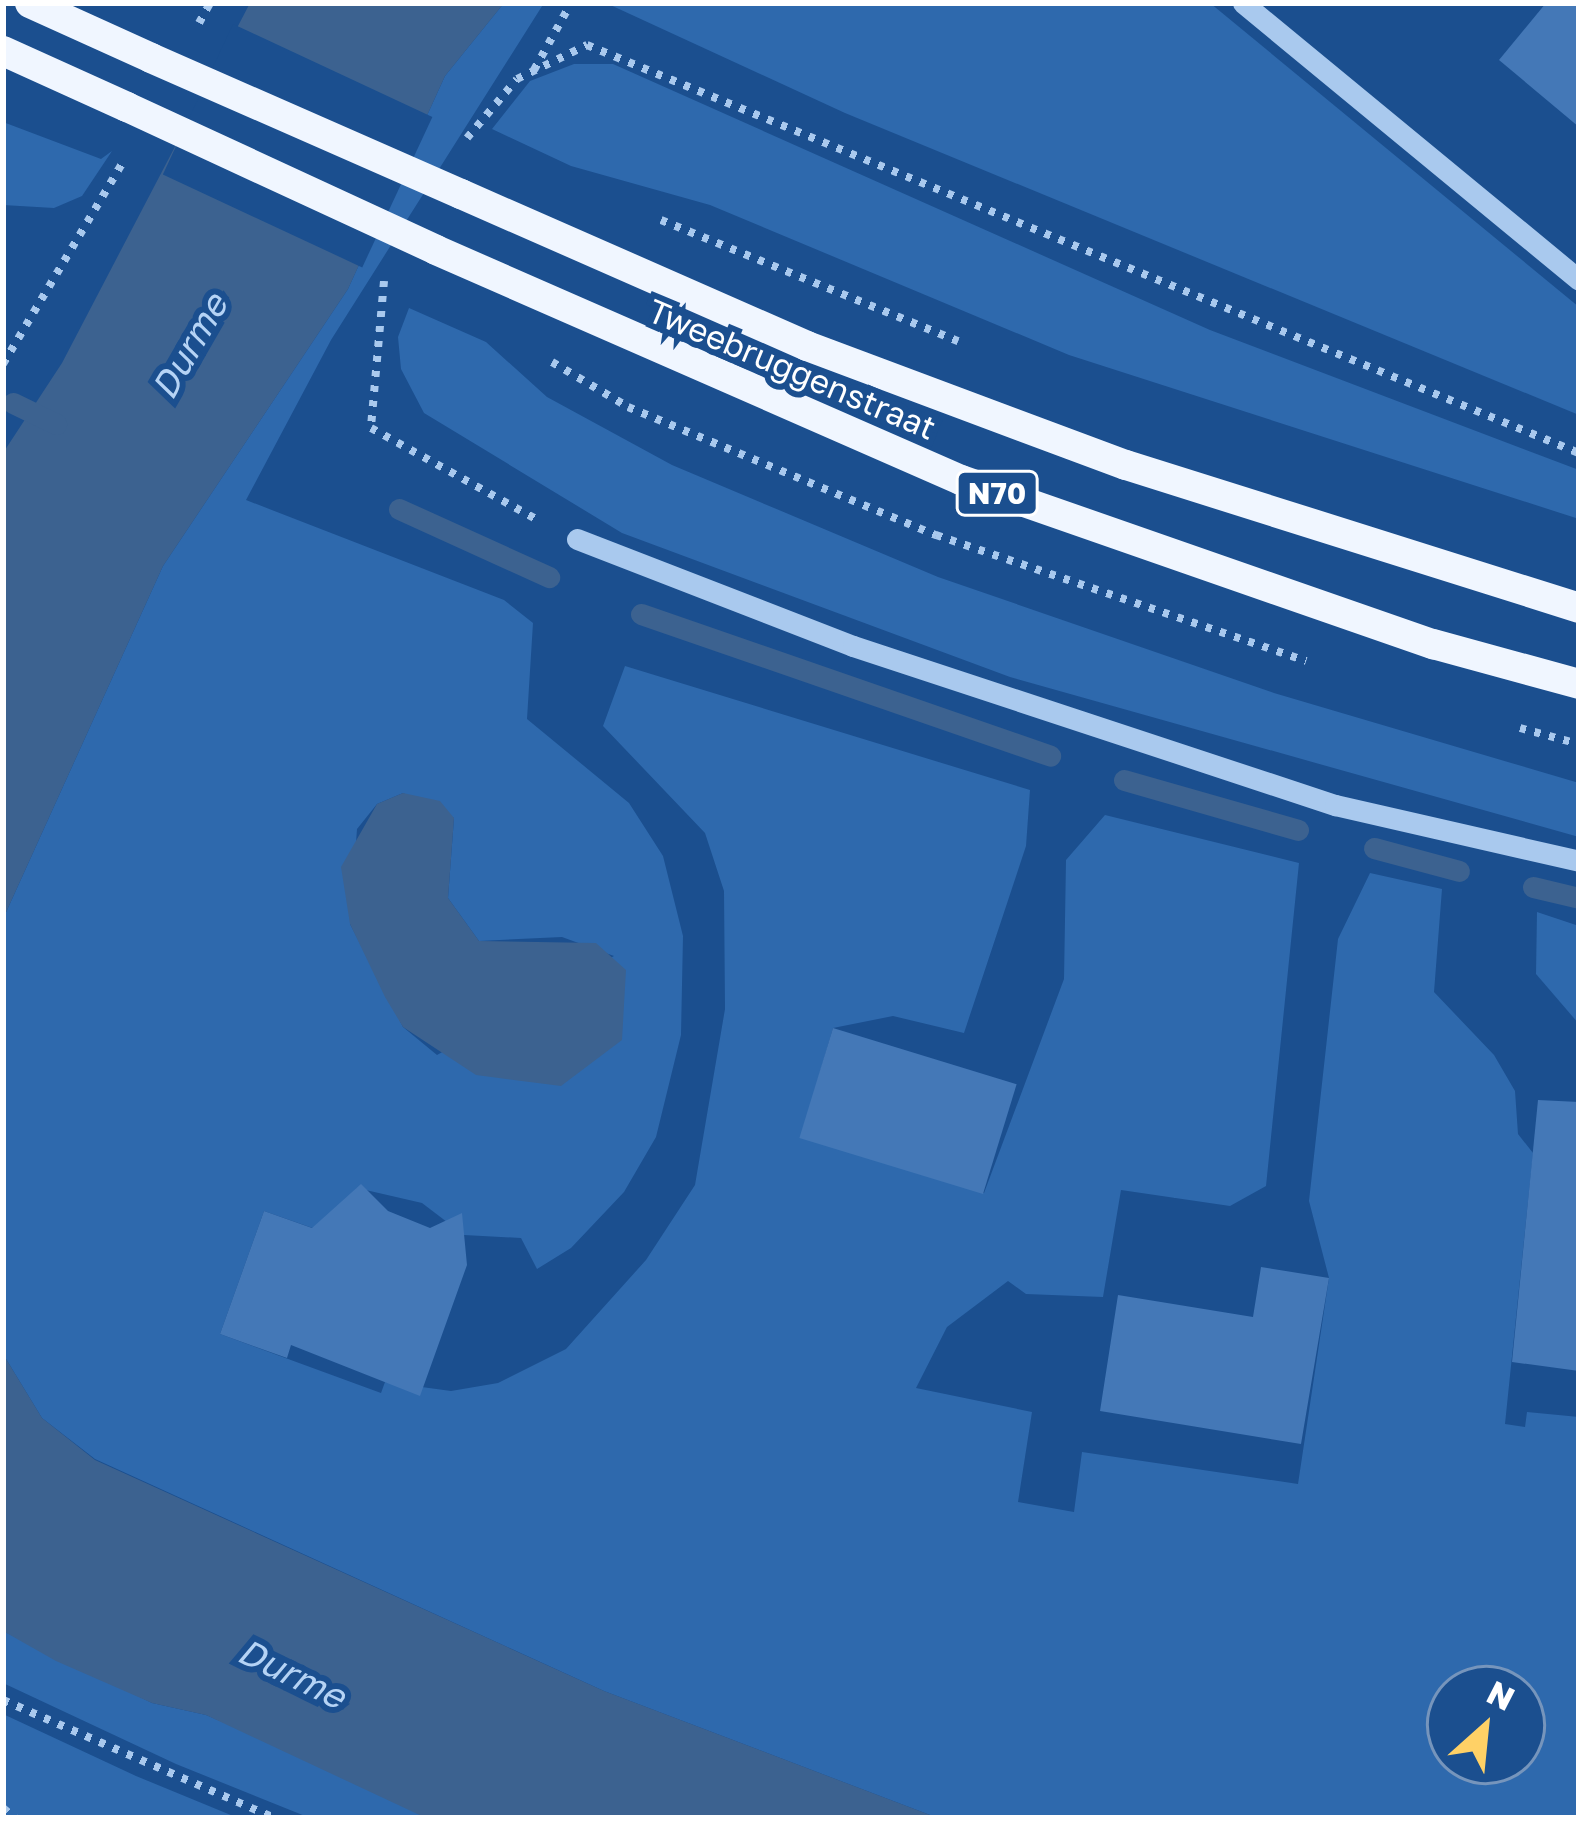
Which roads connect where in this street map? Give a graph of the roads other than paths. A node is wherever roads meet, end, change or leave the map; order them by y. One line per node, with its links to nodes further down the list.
1 (31, 3): 6 (main road, Tweebruggenstraat / N70, bridge)
2 (1244, 3): 4 (street)
3 (3, 51): 7 (main road, Tweebruggenstraat / N70, bridge)
4 (1579, 280)
5 (577, 539): 8 (street)
6 (1579, 608)
7 (1579, 684)
8 (1579, 861)

